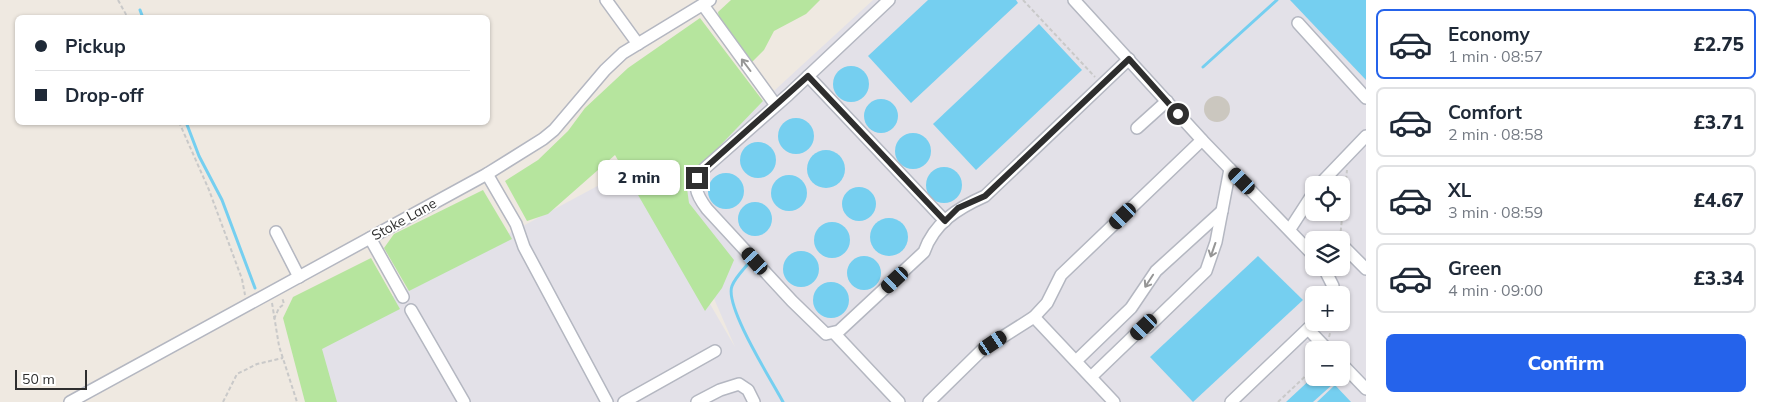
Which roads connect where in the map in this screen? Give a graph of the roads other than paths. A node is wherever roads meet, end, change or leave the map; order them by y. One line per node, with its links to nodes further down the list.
1 (606, 0): 6 (street)
2 (889, 0): 8 (street)
3 (1074, 0): 7 (street)
4 (707, 2): 6 (street, Stoke Lane); 11 (street, one-way to 4)
5 (1298, 23): 9 (street)
6 (638, 44): 16 (street, Stoke Lane)
7 (1129, 59): 10 (street); 20 (street)
8 (808, 76): 11 (street); 20 (street)
9 (1366, 98)
10 (1167, 101): 12 (street); 14 (street)
11 (775, 104): 32 (street)
12 (1137, 128)
13 (1366, 136): 17 (street)
14 (1202, 140): 15 (street); 30 (street)
15 (1230, 169): 19 (street); 21 (street)
16 (487, 174): 23 (street, Stoke Lane); 40 (street)
17 (1328, 176)
18 (1305, 206): 21 (street)
19 (1222, 211): 34 (street, one-way to 34); 36 (street, one-way to 36)
20 (945, 221): 32 (street)
21 (1290, 229): 24 (street)
22 (276, 232): 27 (street)
23 (370, 238): 27 (street, Stoke Lane); 28 (street)
24 (1305, 246)
25 (1350, 252): 26 (street)
26 (1364, 264)
27 (299, 277): 38 (street, Stoke Lane)
28 (403, 297)
29 (411, 310): 39 (street)
30 (1034, 317): 34 (street); 45 (street)
31 (1307, 331): 47 (street)
32 (834, 334): 44 (street)
33 (715, 351): 41 (street)
34 (1076, 361): 36 (street)
35 (1350, 372): 37 (street)
36 (1091, 377): 46 (street)
37 (1366, 389)
38 (70, 402)
39 (464, 402)
40 (607, 402)
41 (624, 402)
42 (697, 402): 43 (street)
43 (754, 402)
44 (898, 402)
45 (929, 402)
46 (1114, 402)
47 (1231, 402)

